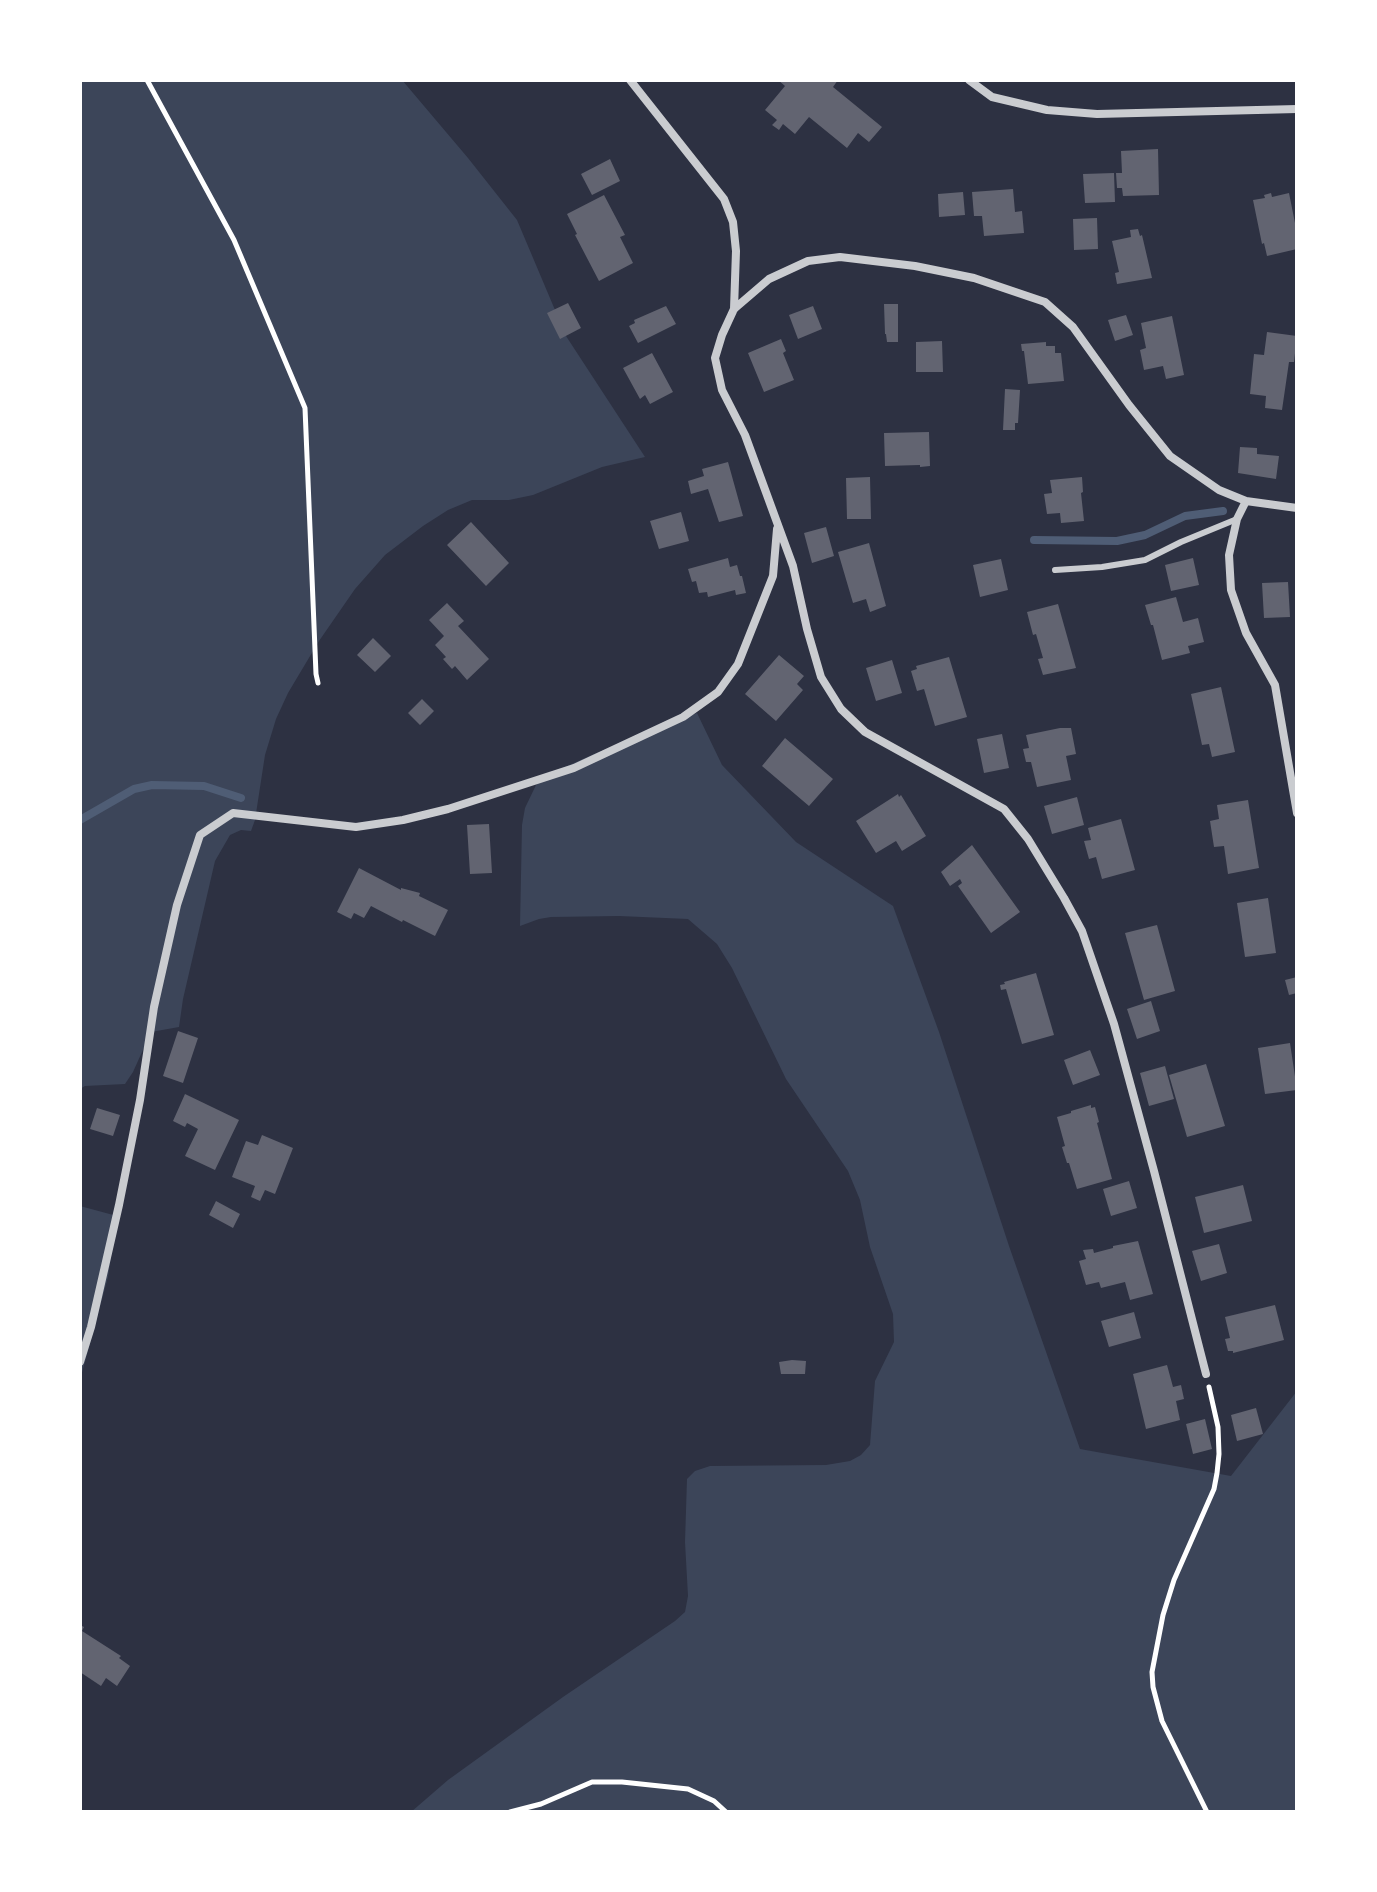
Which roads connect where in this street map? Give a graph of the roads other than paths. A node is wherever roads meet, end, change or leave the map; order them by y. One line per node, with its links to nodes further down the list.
1 (630, 80): 4 (street)
2 (969, 80): 3 (street)
3 (1297, 109)
4 (734, 309): 5 (street); 8 (street)
5 (1246, 501): 6 (street); 7 (street)
6 (1297, 508)
7 (1237, 519): 9 (lane); 10 (street)
8 (777, 524): 11 (street); 12 (street)
9 (1055, 570)
10 (1297, 813)
11 (80, 1362)
12 (1206, 1374)

